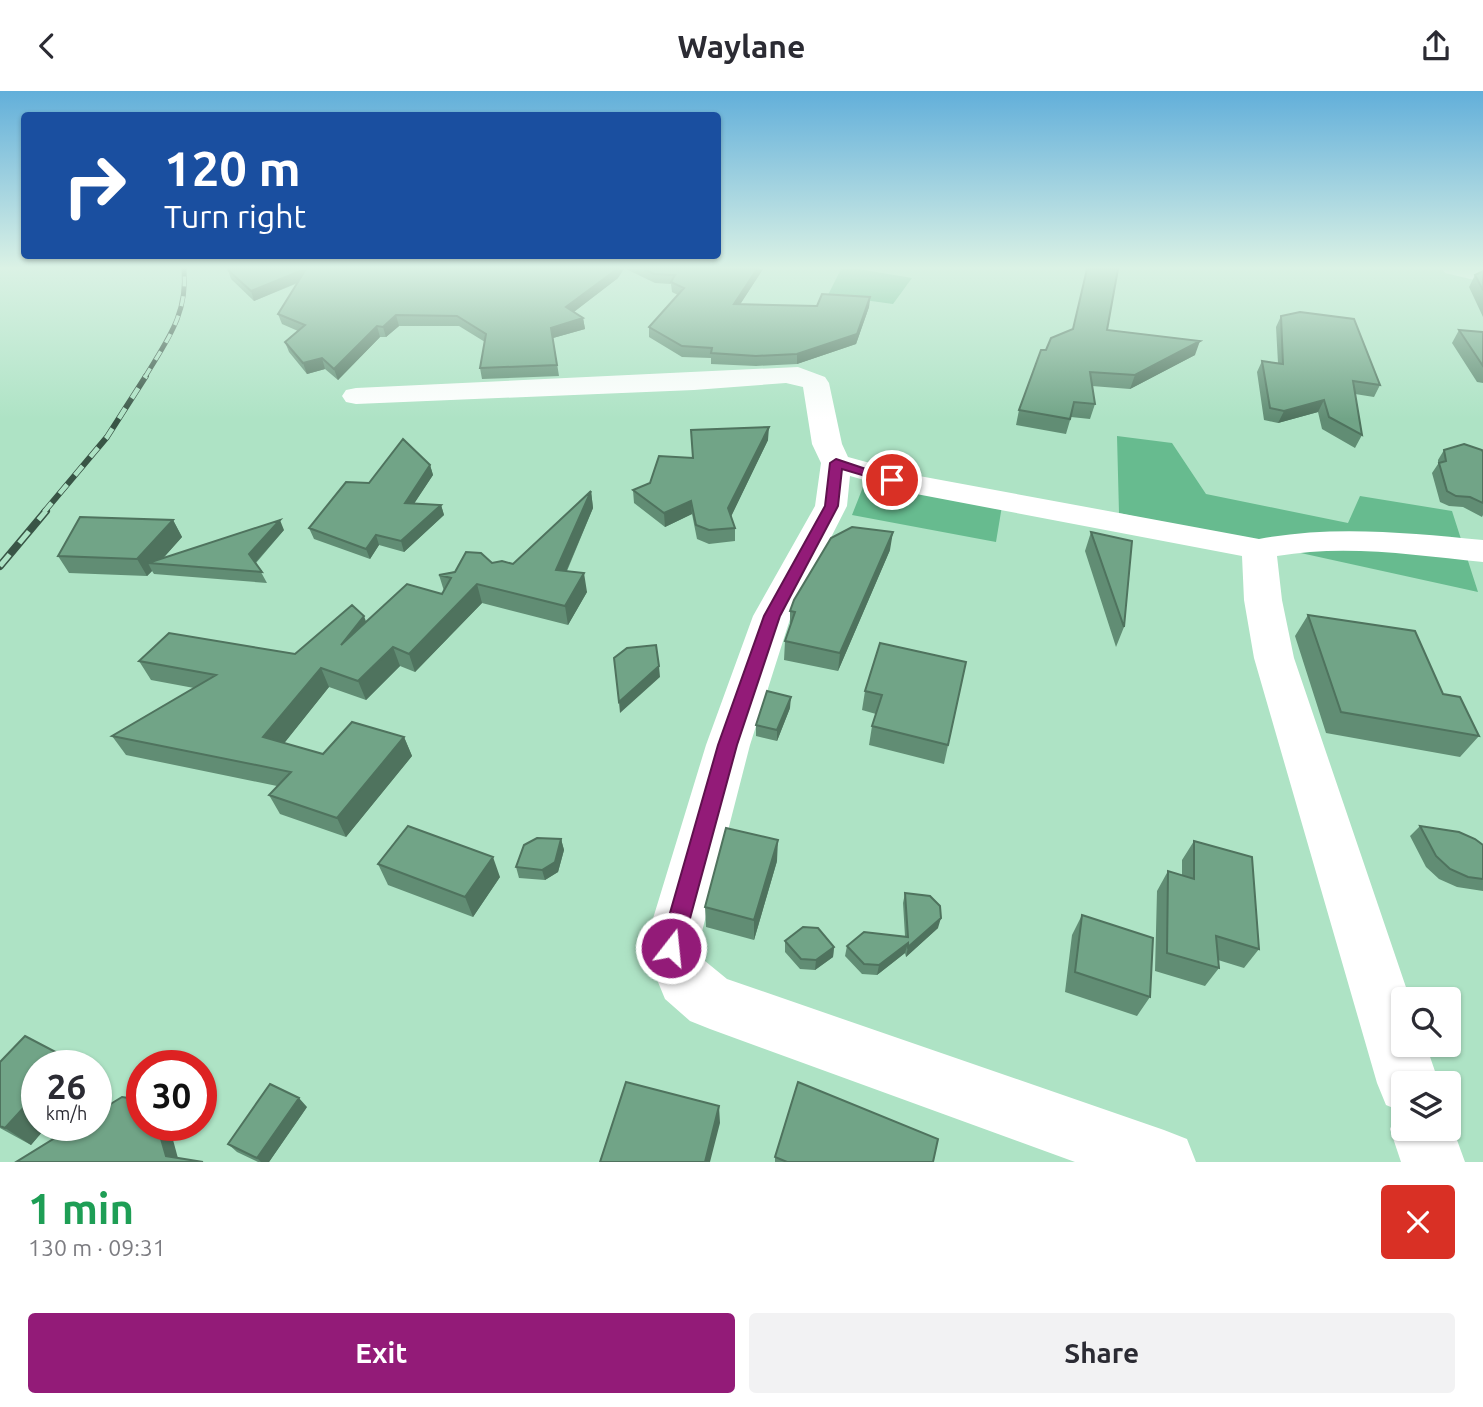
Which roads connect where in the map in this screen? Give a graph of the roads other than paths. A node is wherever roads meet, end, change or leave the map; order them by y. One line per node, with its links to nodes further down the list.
1 (356, 396): 2 (street)
2 (836, 463): 3 (street); 7 (street)
3 (1259, 549): 4 (street); 5 (street)
4 (1483, 551)
5 (1404, 1071)
6 (1426, 1141): 8 (street)
7 (1164, 1162)
8 (1433, 1162)

